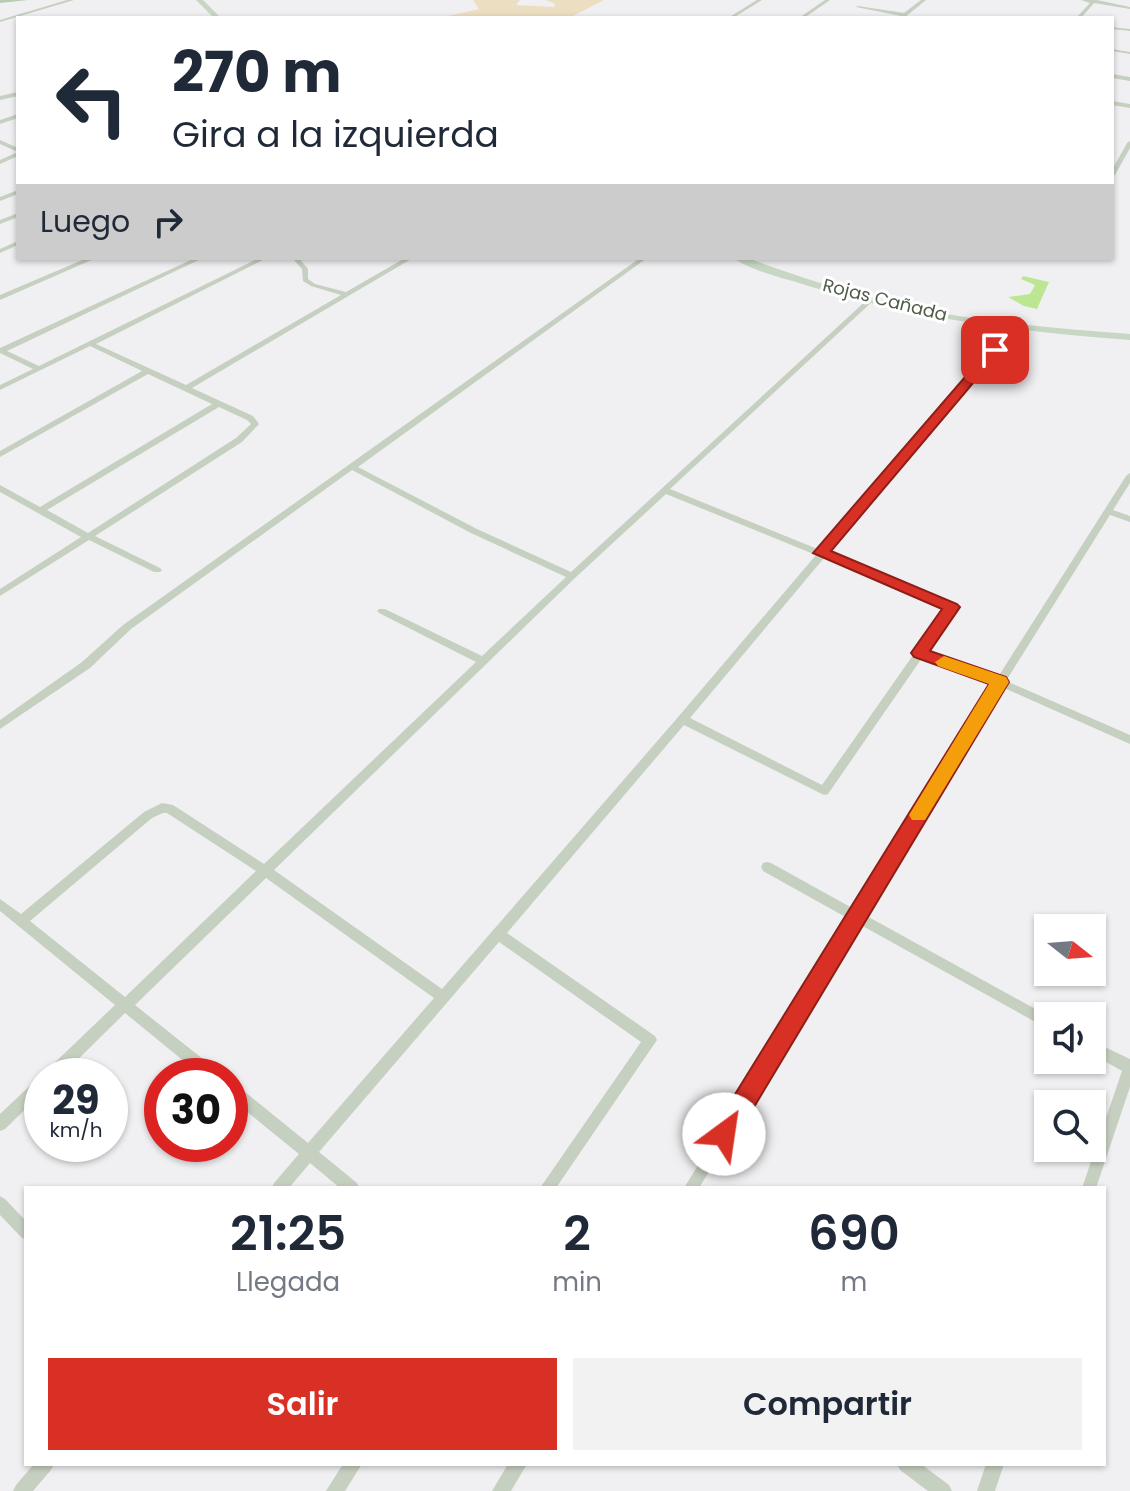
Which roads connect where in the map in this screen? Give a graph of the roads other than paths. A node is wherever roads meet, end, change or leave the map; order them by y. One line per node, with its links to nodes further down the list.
1 (24, 0): 8 (main road)
2 (72, 0): 12 (street)
3 (199, 0): 13 (main road)
4 (760, 0): 14 (street)
5 (828, 0): 15 (street)
6 (924, 0): 16 (street)
7 (1083, 0): 9 (street)
8 (0, 1)
9 (1094, 1): 11 (street); 17 (street)
10 (858, 7): 16 (street)
11 (1130, 8)
12 (17, 16)
13 (216, 16)
14 (733, 16)
15 (804, 16)
16 (903, 16)
17 (1080, 16)
18 (1130, 143): 19 (street)
19 (1114, 171)
20 (88, 260): 28 (street)
21 (196, 260): 33 (street)
22 (260, 260): 32 (street)
23 (297, 260): 27 (street)
24 (407, 260): 27 (street)
25 (641, 260): 40 (street)
26 (744, 260): 29 (main road, Rojas Cañada)
27 (347, 295): 37 (street)
28 (0, 298)
29 (870, 299): 30 (main road, Rojas Cañada); 42 (street)
30 (1014, 327): 31 (main road, Rojas Cañada); 48 (street)
31 (1130, 337)
32 (91, 344): 34 (street); 35 (street)
33 (0, 350): 34 (street)
34 (39, 369): 36 (street)
35 (149, 370): 37 (street); 39 (street)
36 (0, 388)
37 (187, 388): 38 (street)
38 (219, 403): 44 (street); 47 (street)
39 (0, 454)
40 (354, 468): 50 (street); 57 (street)
41 (1130, 476): 45 (street)
42 (664, 490): 48 (street); 50 (street)
43 (3, 492): 44 (street)
44 (41, 510): 47 (street)
45 (1109, 511): 46 (street); 55 (street)
46 (1130, 519)
47 (87, 536): 49 (street); 51 (street)
48 (821, 553): 53 (street); 56 (street)
49 (157, 570)
50 (572, 576): 54 (street)
51 (0, 593)
52 (382, 611): 54 (street)
53 (920, 653): 55 (street); 56 (street)
54 (483, 661): 60 (street)
55 (1000, 682): 58 (street); 62 (street)
56 (683, 719): 64 (street)
57 (0, 725)
58 (1130, 740)
59 (767, 867): 62 (street)
60 (266, 871): 63 (street); 65 (street); 66 (street)
61 (0, 904): 63 (street)
62 (856, 917): 67 (street); 79 (street)
63 (21, 921): 66 (street)
64 (498, 934): 65 (street); 78 (street)
65 (443, 997): 75 (street)
66 (125, 1007): 69 (street); 70 (street)
67 (1034, 1015)
68 (1106, 1054): 71 (street)
69 (70, 1058)
70 (190, 1058)
71 (1130, 1067): 80 (street)
72 (24, 1101): 74 (street)
73 (248, 1103): 75 (street)
74 (0, 1124)
75 (310, 1152): 76 (street); 77 (street)
76 (281, 1186)
77 (350, 1186)
78 (548, 1186)
79 (692, 1186)
80 (1090, 1186)
81 (0, 1204): 82 (street)
82 (24, 1230)
83 (43, 1466): 88 (street)
84 (352, 1466): 89 (street)
85 (517, 1466): 90 (street)
86 (909, 1466): 91 (street)
87 (994, 1466): 92 (street)
88 (22, 1491)
89 (335, 1491)
90 (501, 1491)
91 (943, 1491)
92 (986, 1491)

